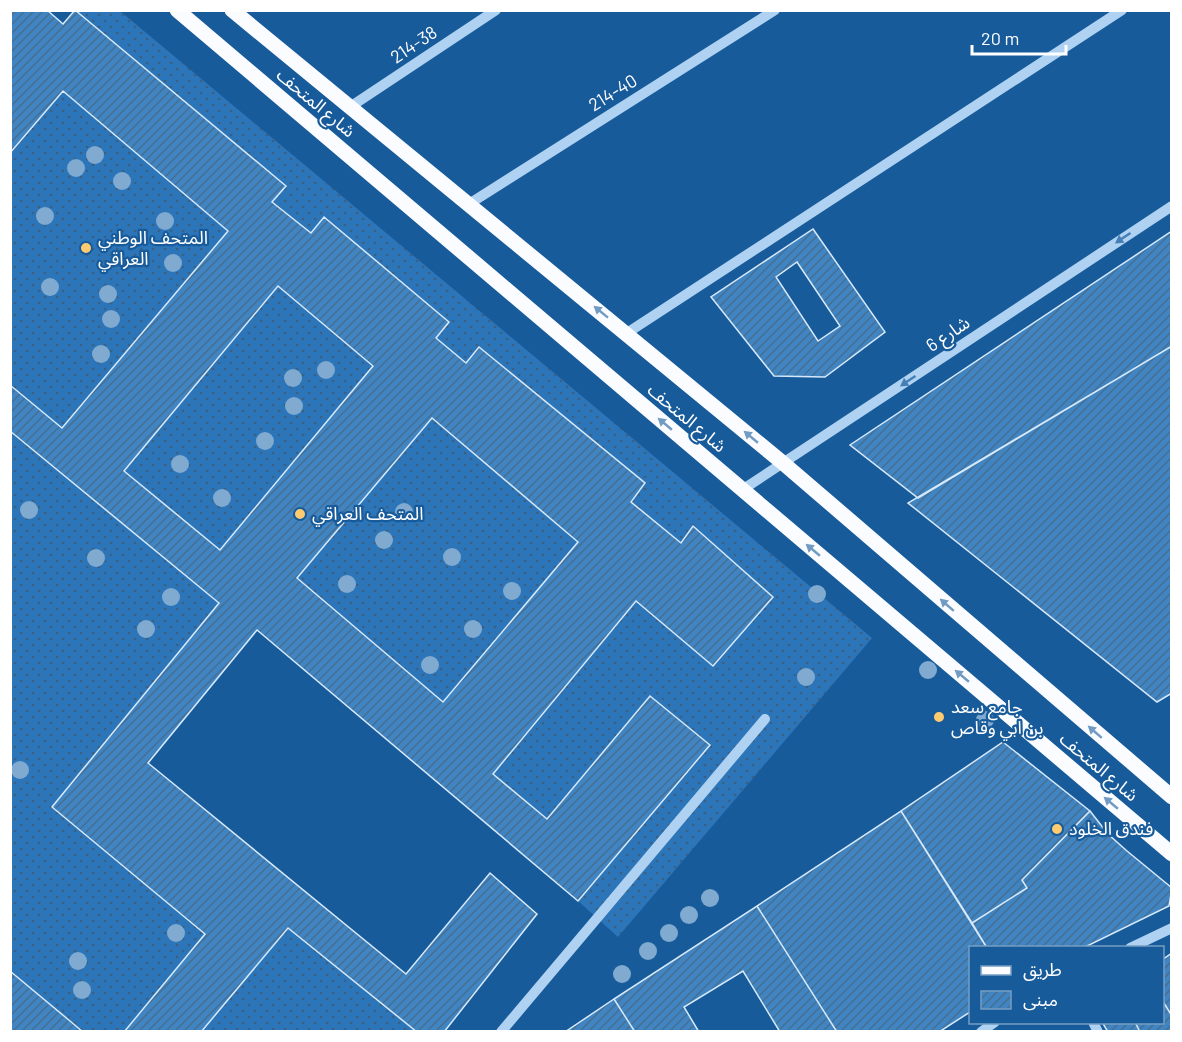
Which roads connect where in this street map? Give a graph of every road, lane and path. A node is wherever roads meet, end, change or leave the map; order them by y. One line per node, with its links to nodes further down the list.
1 (177, 10): 11 (main road, شارع المتحف, one-way to 1)
2 (232, 10): 6 (main road, شارع المتحف)
3 (496, 10): 6 (street, 214-38)
4 (775, 10): 7 (street, 214-40)
5 (1122, 10): 9 (street)
6 (350, 107): 7 (main road, شارع المتحف)
7 (469, 204): 9 (main road, شارع المتحف, one-way to 7)
8 (1172, 206): 10 (street, شارع 6, one-way to 10)
9 (627, 333): 10 (main road, شارع المتحف, one-way to 9)
10 (783, 463): 11 (street, شارع 6); 13 (main road, شارع المتحف, one-way to 10)
11 (742, 490): 14 (main road, شارع المتحف, one-way to 11)
12 (765, 719): 17 (street)
13 (1172, 797)
14 (1172, 854)
15 (1172, 928): 16 (street)
16 (1134, 946)
17 (501, 1032)

